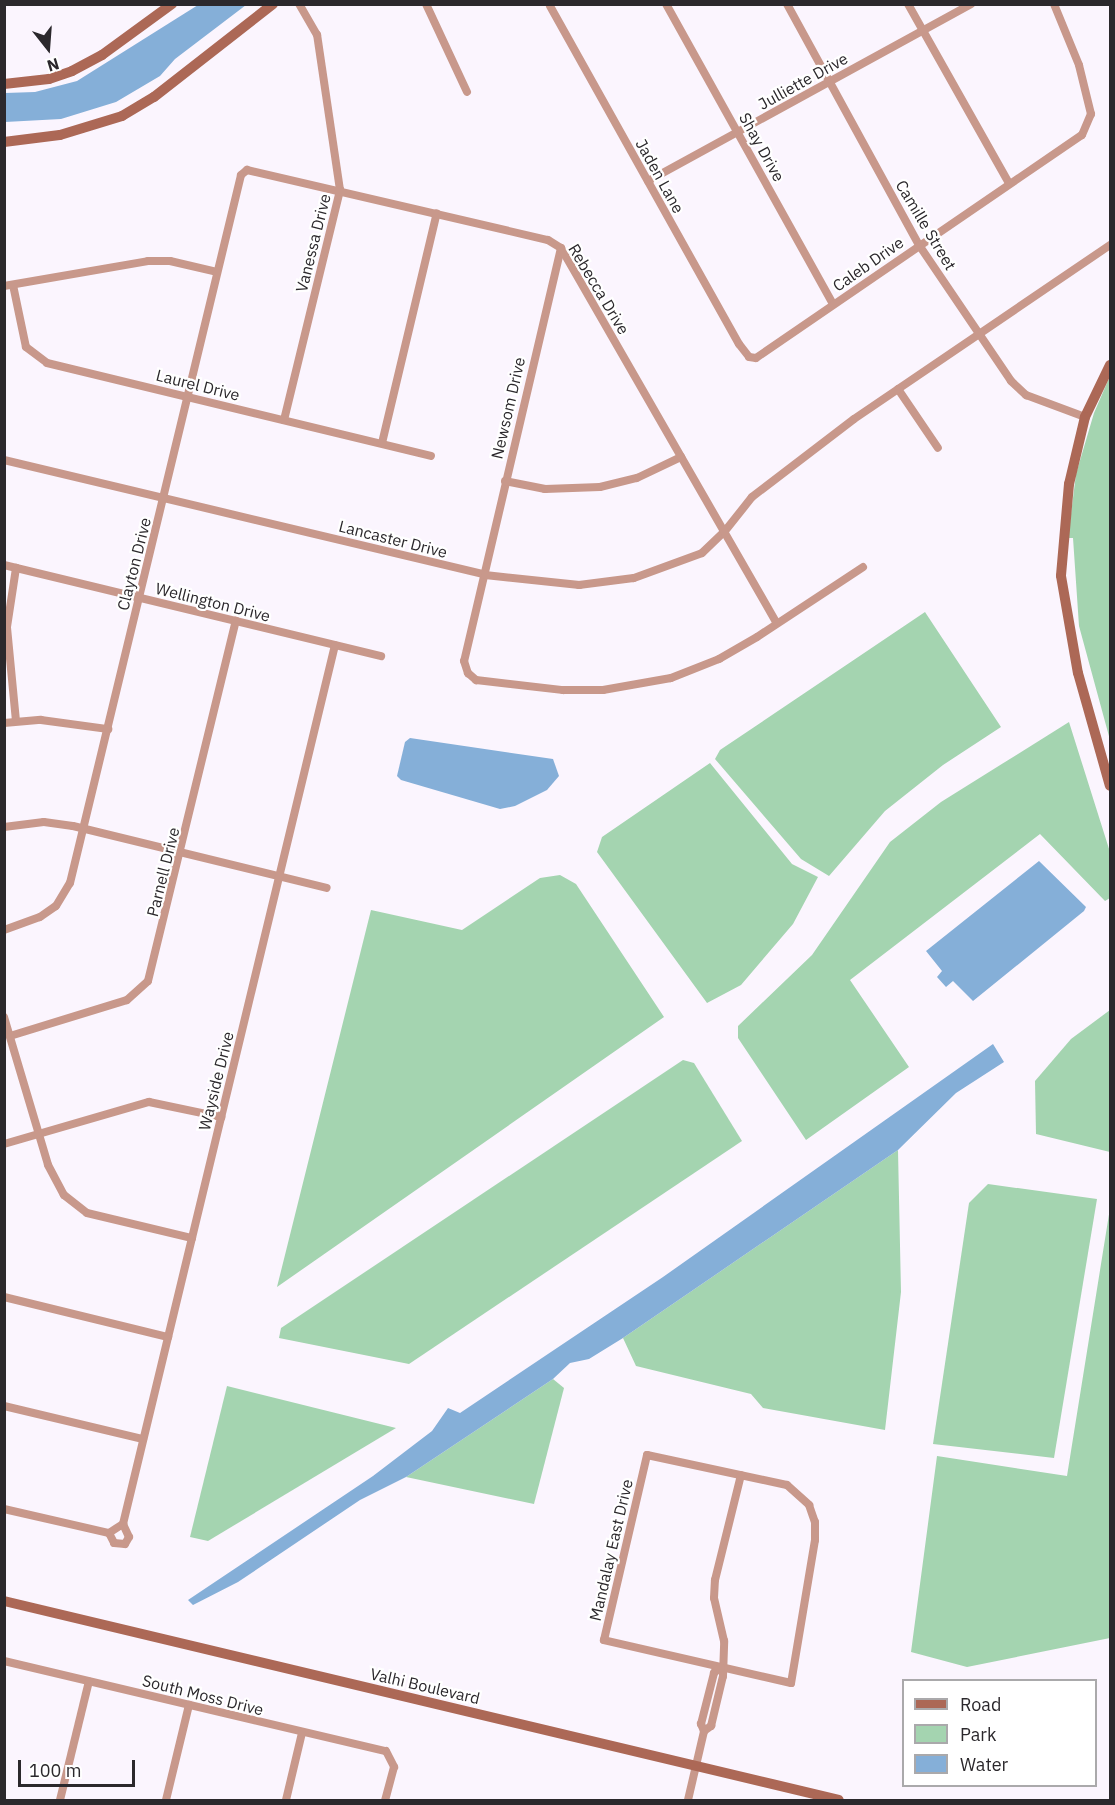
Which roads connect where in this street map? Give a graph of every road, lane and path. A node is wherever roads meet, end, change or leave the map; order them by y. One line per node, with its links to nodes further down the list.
1 (172, 4): 13 (street)
2 (273, 4): 16 (street)
3 (299, 4): 20 (street, Vanessa Drive)
4 (426, 4): 14 (street)
5 (666, 4): 15 (street, Shay Drive)
6 (787, 4): 12 (street, Camille Street)
7 (908, 4): 11 (street)
8 (971, 4): 11 (street, Julliette Drive)
9 (1054, 4): 19 (street, Caleb Drive)
10 (550, 6): 18 (street, Jaden Lane)
11 (923, 31): 12 (street, Julliette Drive); 19 (street)
12 (830, 82): 15 (street, Julliette Drive); 22 (street, Camille Street)
13 (4, 84)
14 (467, 92)
15 (738, 132): 18 (street, Julliette Drive); 27 (street, Shay Drive)
16 (4, 142)
17 (245, 172): 20 (street, Rebecca Drive); 25 (street, Clayton Drive)
18 (648, 181): 29 (street, Jaden Lane)
19 (1009, 183): 22 (street, Caleb Drive)
20 (340, 190): 21 (street, Rebecca Drive); 34 (street, Vanessa Drive)
21 (437, 213): 24 (street, Rebecca Drive); 35 (street)
22 (920, 245): 27 (street, Caleb Drive); 28 (street, Camille Street)
23 (1110, 245): 28 (street, Lancaster Drive)
24 (561, 248): 38 (street, Rebecca Drive); 40 (street, Newsom Drive)
25 (217, 272): 26 (street); 32 (street, Clayton Drive)
26 (9, 286): 32 (street, Laurel Drive)
27 (833, 304): 29 (street, Caleb Drive)
28 (979, 333): 31 (street, Lancaster Drive); 33 (street, Camille Street)
29 (749, 357)
30 (1110, 365): 33 (street)
31 (898, 389): 36 (street); 42 (street, Lancaster Drive)
32 (187, 397): 34 (street, Laurel Drive); 41 (street, Clayton Drive)
33 (1085, 417): 55 (street)
34 (284, 420): 35 (street, Laurel Drive)
35 (382, 443): 37 (street, Laurel Drive)
36 (938, 448)
37 (431, 456)
38 (681, 457): 40 (street); 42 (street, Rebecca Drive)
39 (4, 460): 41 (street, Lancaster Drive)
40 (505, 481): 46 (street, Newsom Drive)
41 (164, 497): 46 (street, Lancaster Drive); 47 (street, Clayton Drive)
42 (725, 531): 46 (street, Lancaster Drive); 49 (street, Rebecca Drive)
43 (4, 565): 45 (street, Wellington Drive)
44 (863, 567): 49 (street)
45 (16, 568): 47 (street, Wellington Drive); 52 (street)
46 (485, 575): 49 (street, Newsom Drive)
47 (140, 598): 48 (street, Wellington Drive); 54 (street, Clayton Drive)
48 (236, 621): 50 (street, Wellington Drive); 58 (street, Parnell Drive)
49 (776, 622)
50 (335, 645): 51 (street, Wellington Drive); 59 (street, Wayside Drive)
51 (381, 656)
52 (16, 722): 53 (street); 54 (street)
53 (4, 723)
54 (108, 729): 57 (street, Clayton Drive)
55 (1110, 786)
56 (4, 826): 57 (street)
57 (84, 829): 58 (street); 61 (street, Clayton Drive)
58 (182, 852): 59 (street); 63 (street, Parnell Drive)
59 (280, 876): 60 (street); 64 (street, Wayside Drive)
60 (327, 888)
61 (4, 930)
62 (4, 1017): 63 (street)
63 (10, 1036): 65 (street)
64 (221, 1117): 65 (street); 67 (street, Wayside Drive)
65 (39, 1134): 66 (street); 67 (street)
66 (4, 1144)
67 (192, 1238): 69 (street, Wayside Drive)
68 (4, 1297): 69 (street)
69 (168, 1337): 71 (street, Wayside Drive)
70 (4, 1406): 71 (street)
71 (143, 1439): 74 (street, Wayside Drive)
72 (741, 1475): 78 (street); 78 (street, Mandalay East Drive); 78 (street, Mandalay East Drive)
73 (4, 1509): 75 (street)
74 (123, 1524): 75 (street); 75 (street, Wayside Drive)
75 (109, 1533)
76 (4, 1601): 82 (street, Valhi Boulevard)
77 (4, 1661): 79 (street, South Moss Drive)
78 (721, 1667): 82 (street)
79 (89, 1681): 80 (street, South Moss Drive); 83 (street)
80 (189, 1706): 81 (street, South Moss Drive); 84 (street)
81 (302, 1733): 85 (street); 86 (street, South Moss Drive)
82 (696, 1767): 87 (street); 88 (street, Valhi Boulevard)
83 (60, 1800)
84 (166, 1800)
85 (286, 1800)
86 (385, 1800)
87 (688, 1800)
88 (839, 1800)

